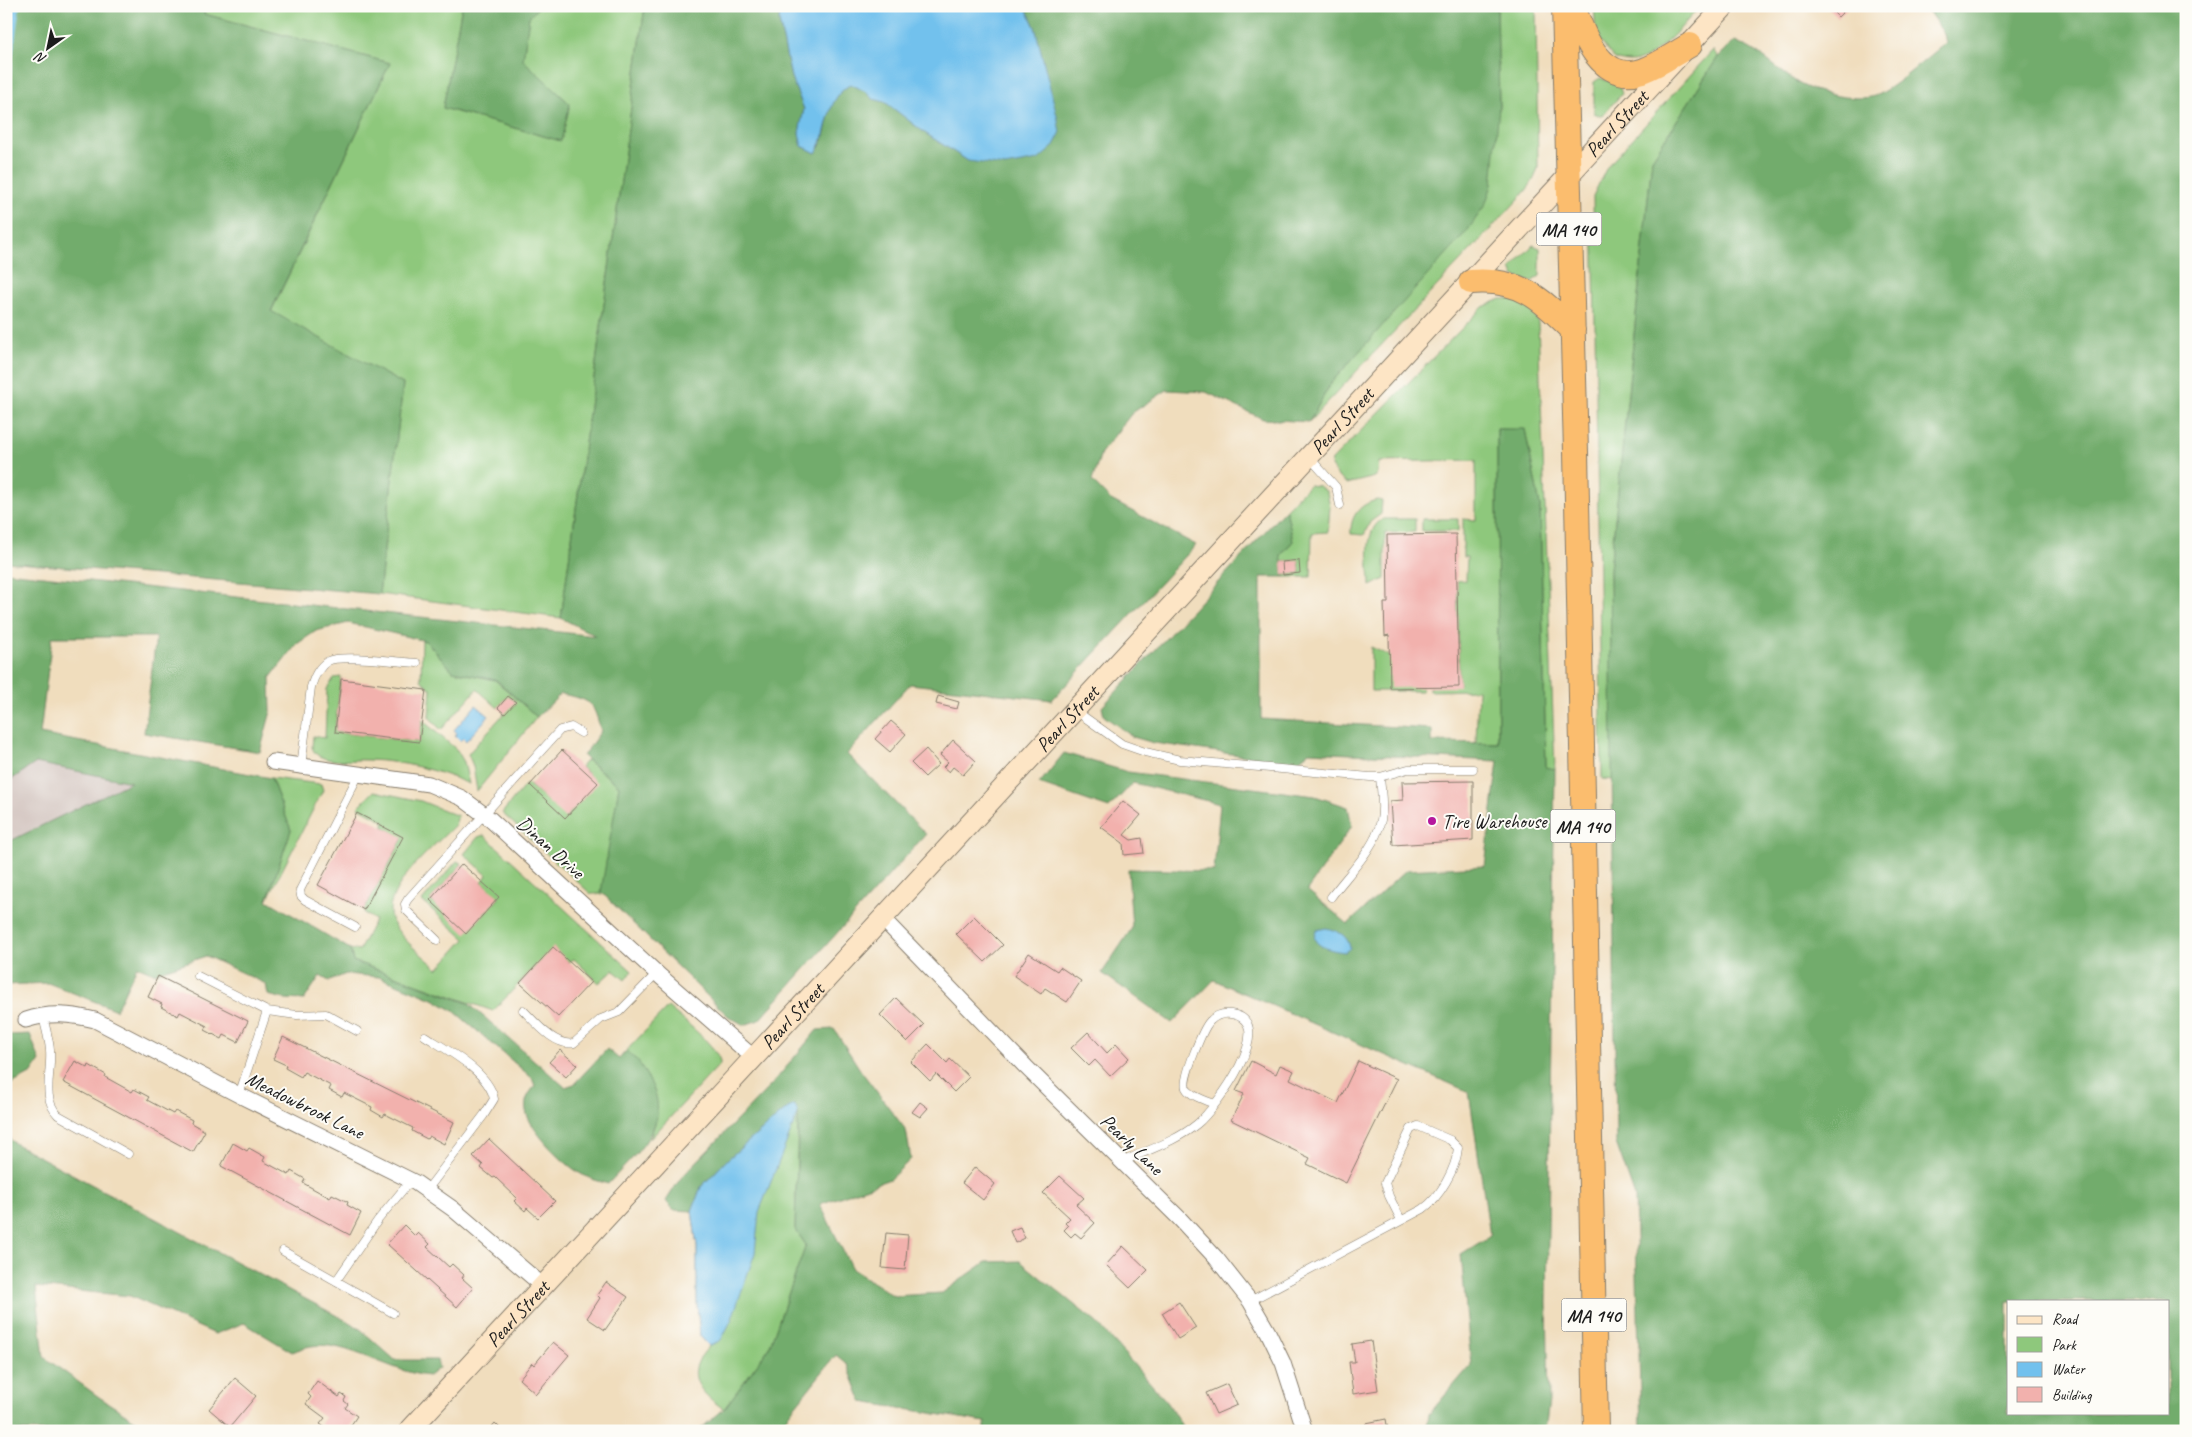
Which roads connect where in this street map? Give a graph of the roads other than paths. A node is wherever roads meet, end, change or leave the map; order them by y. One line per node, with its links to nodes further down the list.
1 (1564, 6): 5 (highway, MA 140)
2 (1573, 6): 4 (highway)
3 (1725, 6): 4 (main road, Pearl Street)
4 (1690, 45): 5 (main road, Pearl Street)
5 (1568, 178): 6 (main road, Pearl Street); 7 (highway, MA 140)
6 (1471, 282): 7 (highway); 8 (main road, Pearl Street)
7 (1573, 330): 46 (highway, MA 140)
8 (1309, 457): 9 (lane); 11 (main road, Pearl Street)
9 (1340, 505)
10 (417, 664): 14 (lane)
11 (1075, 710): 17 (lane); 20 (main road, Pearl Street)
12 (581, 733): 18 (lane)
13 (272, 762): 14 (street, Dinan Drive)
14 (301, 767): 16 (street, Dinan Drive)
15 (1473, 769): 17 (lane)
16 (358, 774): 18 (street, Dinan Drive); 21 (lane)
17 (1380, 777): 19 (lane)
18 (484, 814): 22 (lane); 23 (street, Dinan Drive)
19 (1331, 897)
20 (883, 919): 31 (main road, Pearl Street); 35 (street, Pearly Lane)
21 (355, 927)
22 (437, 940)
23 (657, 973): 25 (lane); 31 (street, Dinan Drive)
24 (198, 976): 26 (lane)
25 (522, 1010)
26 (267, 1012): 29 (lane); 32 (lane)
27 (42, 1015): 28 (street, Meadowbrook Lane); 32 (street, Meadowbrook Lane); 34 (lane)
28 (26, 1020)
29 (357, 1031)
30 (425, 1036): 37 (lane)
31 (754, 1058): 41 (main road, Pearl Street)
32 (239, 1095): 36 (street, Meadowbrook Lane)
33 (1215, 1104): 33 (lane); 35 (lane)
34 (128, 1154)
35 (1122, 1162): 42 (street, Pearly Lane)
36 (411, 1180): 37 (street, Meadowbrook Lane); 40 (lane)
37 (427, 1190): 41 (street, Meadowbrook Lane)
38 (1401, 1220): 38 (lane); 42 (lane)
39 (283, 1251): 40 (lane)
40 (336, 1281): 43 (lane)
41 (543, 1286): 44 (main road, Pearl Street)
42 (1250, 1301): 45 (street, Pearly Lane)
43 (392, 1313)
44 (409, 1431)
45 (1305, 1431)
46 (1596, 1431)

